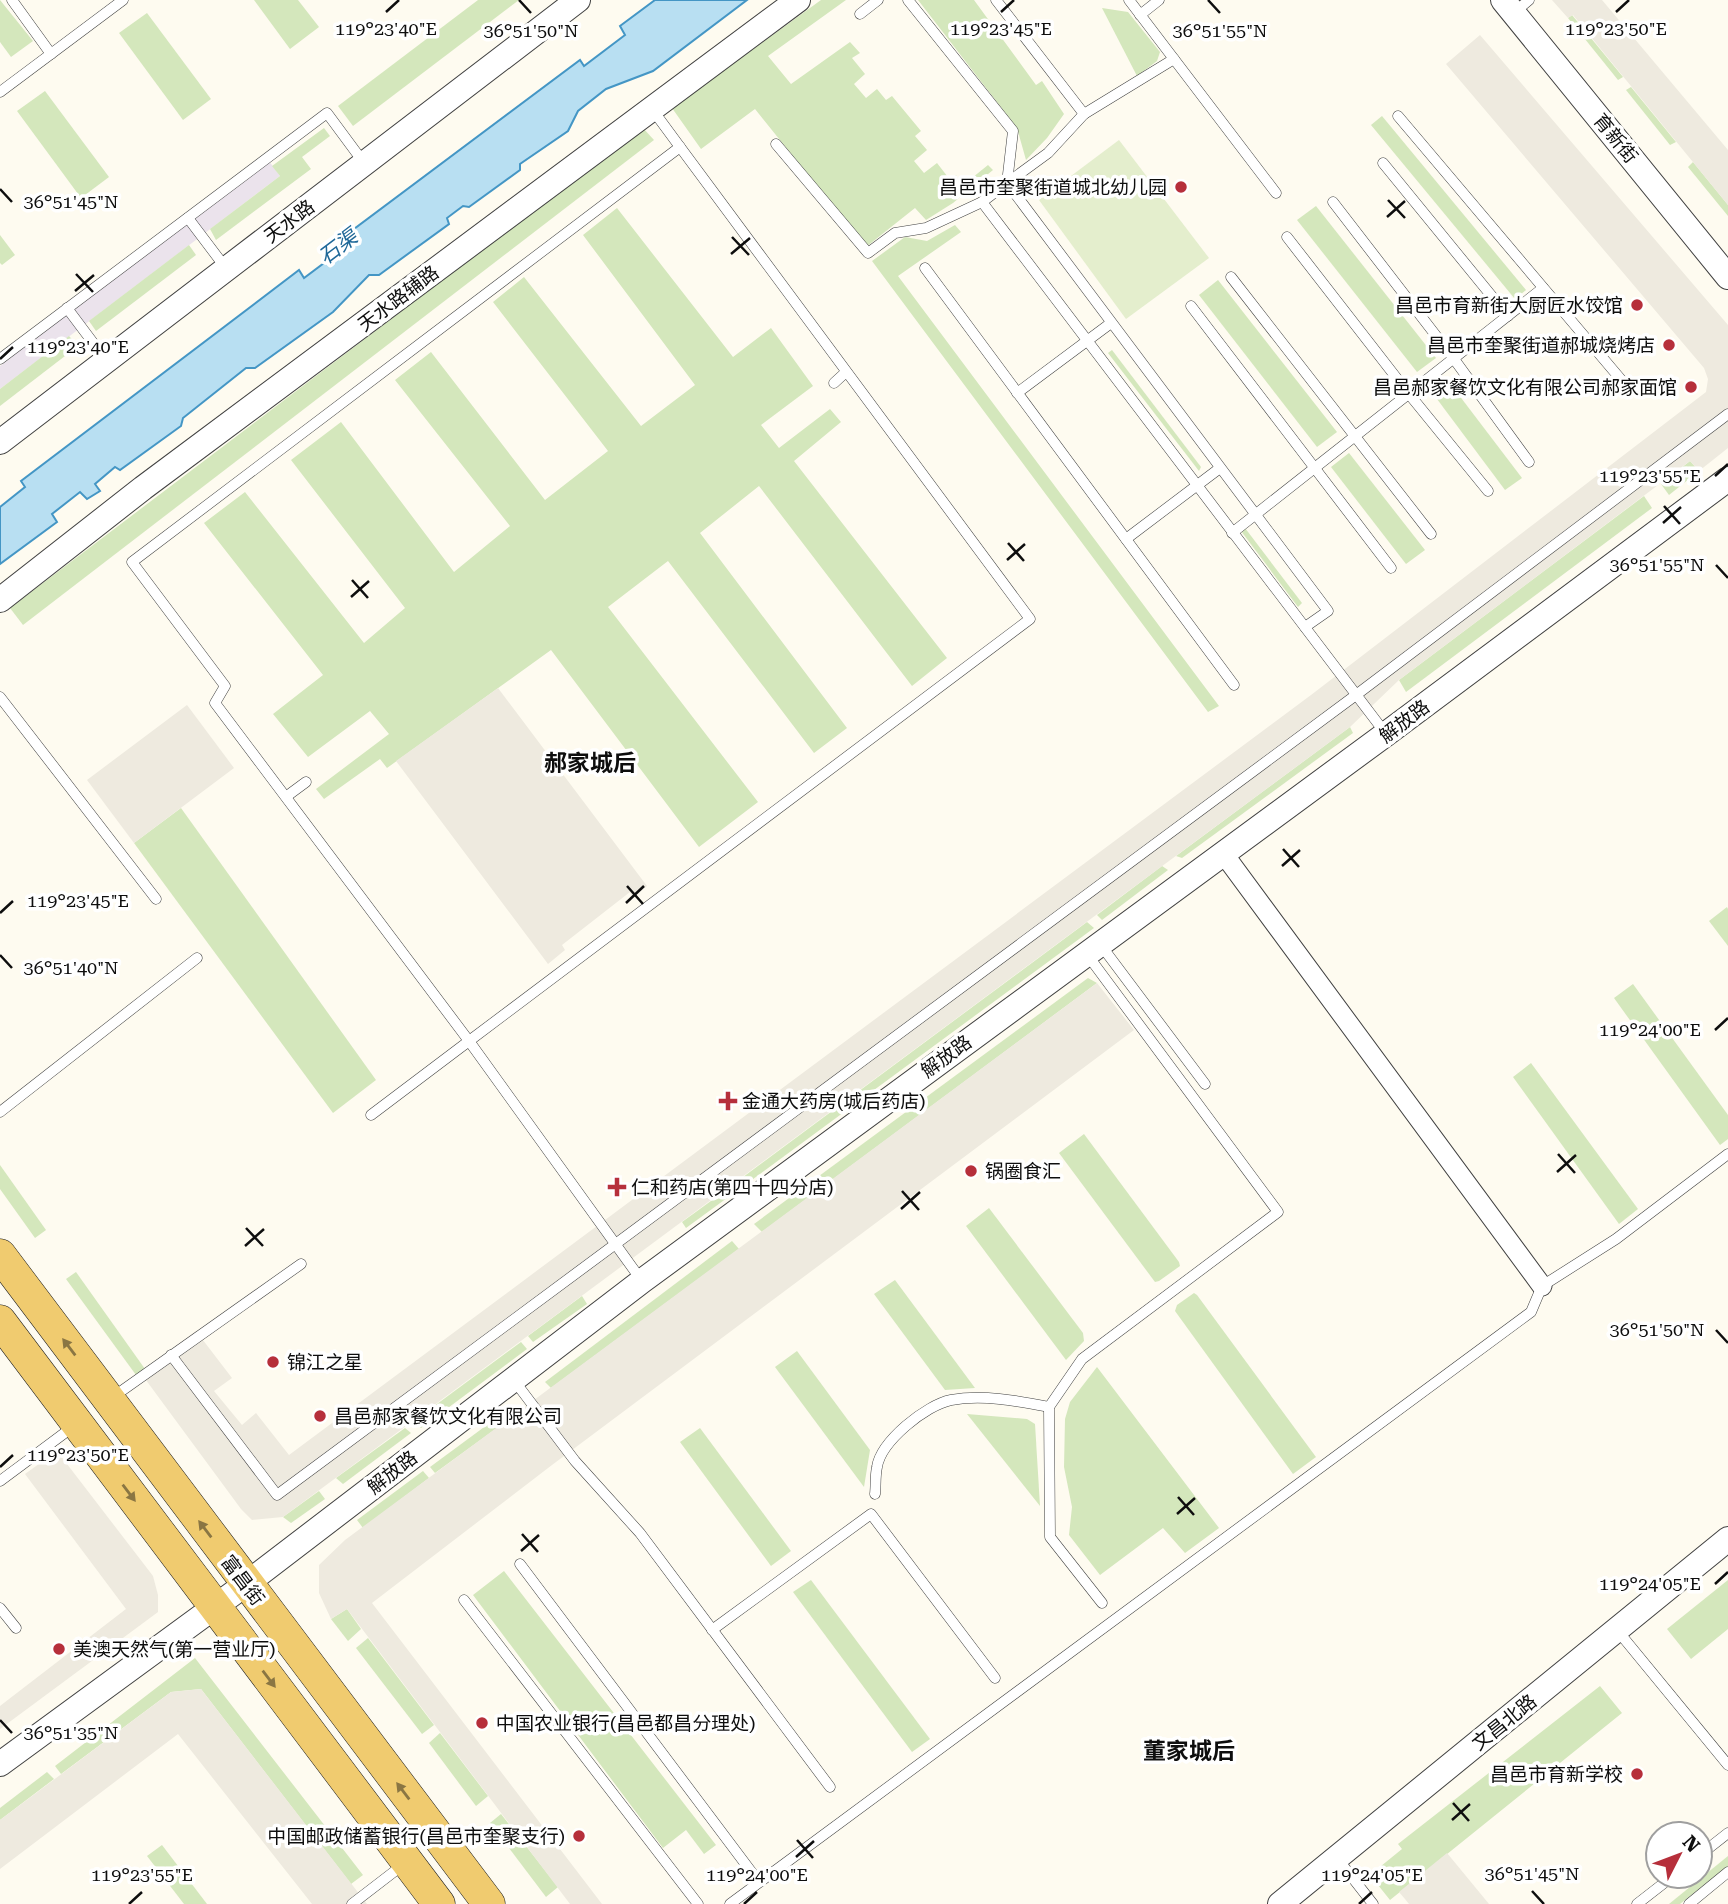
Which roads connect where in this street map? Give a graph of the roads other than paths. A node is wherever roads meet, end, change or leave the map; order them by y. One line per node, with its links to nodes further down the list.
1 (12, 0): 13 (lane)
2 (123, 0): 13 (lane)
3 (798, 0): 16 (street, 天水路辅路)
4 (878, 0): 11 (lane)
5 (908, 0): 23 (lane)
6 (996, 0): 17 (lane)
7 (1129, 0): 12 (lane)
8 (1159, 0): 12 (lane)
9 (575, 1): 21 (street, 天水路)
10 (1516, 4): 32 (street, 育新街)
11 (860, 14)
12 (1140, 15): 14 (lane)
13 (51, 54): 15 (lane)
14 (1174, 59): 17 (lane); 24 (lane)
15 (0, 92)
16 (652, 109): 20 (lane); 61 (street, 天水路辅路)
17 (1084, 114): 23 (lane)
18 (1398, 117): 33 (lane)
19 (776, 144): 25 (lane)
20 (680, 147): 42 (lane); 68 (lane)
21 (364, 163): 27 (lane); 30 (street, 天水路)
22 (1383, 163): 36 (lane)
23 (1007, 183): 25 (lane); 37 (lane)
24 (1276, 193)
25 (982, 202): 38 (lane)
26 (1334, 202): 40 (lane)
27 (188, 218): 30 (lane); 35 (lane)
28 (1287, 237): 46 (lane)
29 (925, 268): 45 (lane)
30 (226, 269): 41 (street, 天水路)
31 (1231, 277): 48 (lane)
32 (1728, 277)
33 (1543, 288): 36 (lane); 44 (lane)
34 (1191, 306): 51 (lane)
35 (67, 308): 39 (lane); 41 (lane)
36 (1507, 316): 40 (lane)
37 (1111, 323): 38 (lane); 52 (lane)
38 (1087, 341): 45 (lane); 54 (lane)
39 (0, 359)
40 (1454, 359): 46 (lane); 50 (lane)
41 (106, 360): 49 (street, 天水路)
42 (846, 372): 43 (lane); 73 (lane)
43 (834, 383)
44 (1629, 389)
45 (1017, 393): 59 (lane)
46 (1409, 394): 48 (lane); 55 (lane)
47 (1728, 414): 64 (lane)
48 (1357, 436): 51 (lane); 58 (lane)
49 (0, 442)
50 (1529, 462)
51 (1316, 467): 56 (lane); 60 (lane)
52 (1220, 468): 54 (lane); 56 (lane)
53 (1728, 479): 66 (street, 解放路)
54 (1196, 486): 57 (lane); 59 (lane)
55 (1488, 491)
56 (1254, 515): 57 (lane); 62 (lane)
57 (1232, 533): 62 (lane)
58 (1431, 534)
59 (1126, 539): 63 (lane)
60 (1391, 568)
61 (0, 600)
62 (1305, 627): 64 (lane)
63 (1234, 685)
64 (1356, 695): 66 (lane); 78 (lane)
65 (0, 697): 70 (lane)
66 (1386, 734): 69 (street, 解放路)
67 (306, 782): 68 (lane)
68 (287, 796): 73 (lane)
69 (1223, 853): 71 (street, 解放路); 82 (street)
70 (156, 899)
71 (1093, 948): 74 (lane); 81 (street, 解放路); 87 (lane)
72 (197, 958): 75 (lane)
73 (469, 1041): 76 (lane); 78 (lane)
74 (1205, 1084)
75 (0, 1112)
76 (371, 1115)
77 (1728, 1154): 82 (lane)
78 (616, 1244): 81 (lane); 84 (lane)
79 (0, 1255): 86 (main road, 富昌街, one-way to 79)
80 (300, 1264): 84 (lane)
81 (642, 1280): 85 (street, 解放路)
82 (1542, 1286): 110 (lane)
83 (0, 1321): 88 (main road, 富昌街)
84 (171, 1355): 86 (lane)
85 (513, 1379): 93 (street, 解放路); 99 (lane)
86 (109, 1401): 93 (main road, 富昌街, one-way to 86)
87 (1049, 1407): 90 (lane); 95 (lane)
88 (77, 1424): 89 (lane); 96 (main road, 富昌街, one-way to 96)
89 (0, 1481)
90 (876, 1494)
91 (1728, 1539): 100 (street, 文昌北路)
92 (520, 1564): 110 (lane)
93 (246, 1584): 96 (street, 解放路); 114 (main road, 富昌街, one-way to 93)
94 (464, 1600): 115 (lane)
95 (1102, 1603)
96 (213, 1606): 102 (street, 解放路); 108 (main road, 富昌街, one-way to 108)
97 (0, 1608): 98 (lane)
98 (16, 1628)
99 (712, 1630): 101 (lane); 104 (lane)
100 (1617, 1630): 103 (lane); 107 (street, 文昌北路)
101 (995, 1678)
102 (0, 1764)
103 (1728, 1765)
104 (830, 1787)
105 (1728, 1833): 106 (lane)
106 (1714, 1844)
107 (1337, 1858): 117 (street, 文昌北路); 118 (lane)
108 (407, 1862): 112 (lane); 113 (main road, 富昌街)
109 (1728, 1872): 120 (lane)
110 (759, 1882): 116 (lane)
111 (1655, 1890): 119 (lane)
112 (352, 1904)
113 (439, 1904)
114 (489, 1904)
115 (698, 1904)
116 (730, 1904)
117 (1280, 1904)
118 (1373, 1904)
119 (1637, 1904)
120 (1690, 1904)

